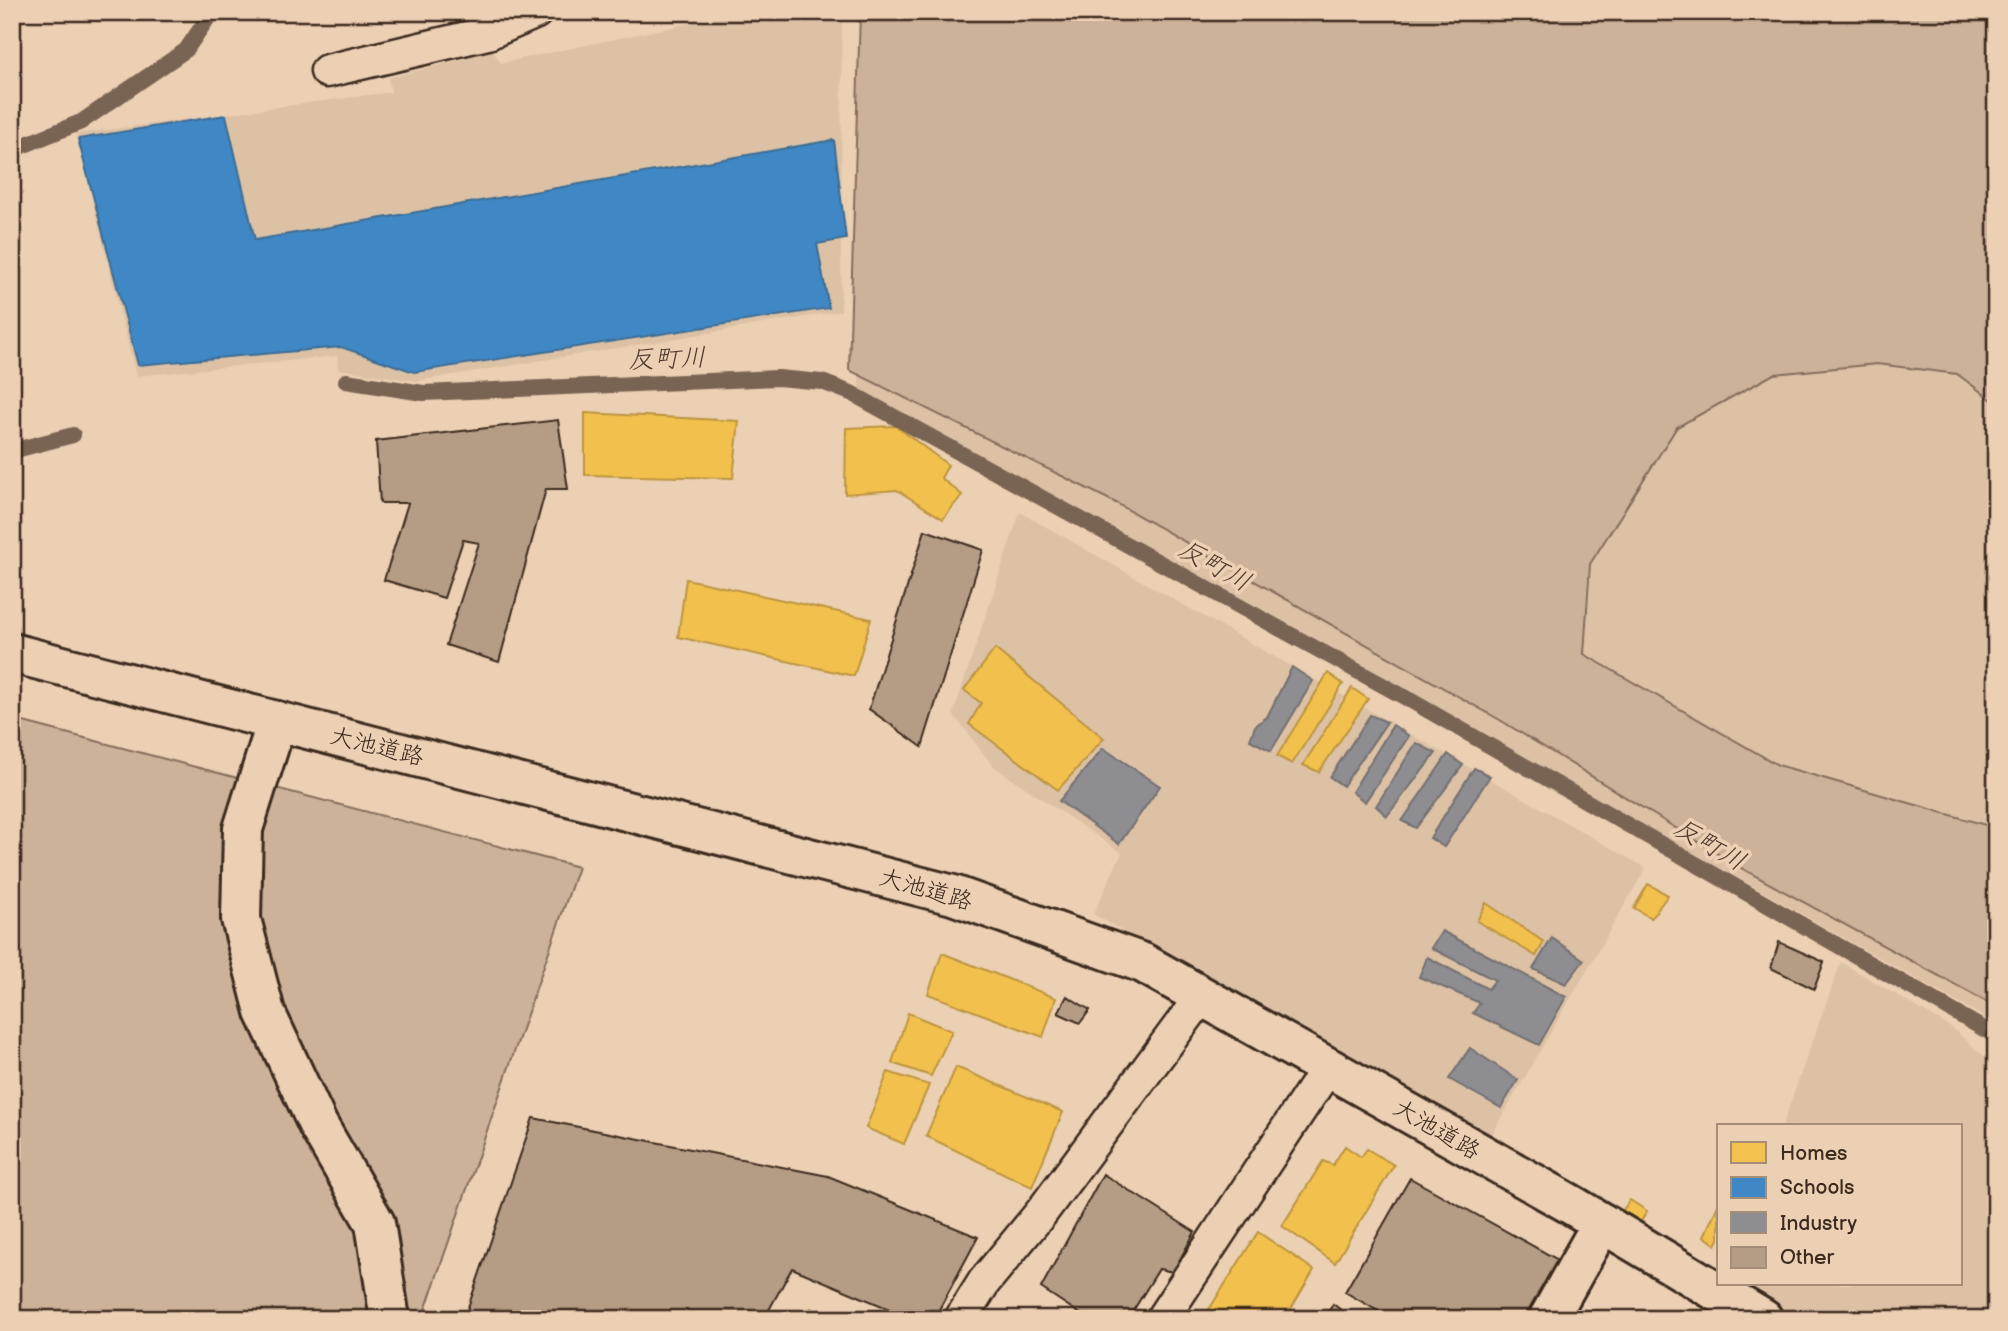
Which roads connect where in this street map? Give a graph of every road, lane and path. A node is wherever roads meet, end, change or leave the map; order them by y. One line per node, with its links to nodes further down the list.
1 (536, 12): 2 (lane)
2 (327, 71)
3 (12, 653): 4 (street, 大池道路)
4 (277, 720): 5 (street, 大池道路); 8 (street)
5 (1202, 996): 6 (street, 大池道路); 9 (lane)
6 (1328, 1067): 7 (street, 大池道路); 10 (lane)
7 (1602, 1223): 11 (street); 12 (street, 大池道路)
8 (390, 1319)
9 (961, 1319)
10 (1162, 1319)
11 (1548, 1319)
12 (1763, 1319)

